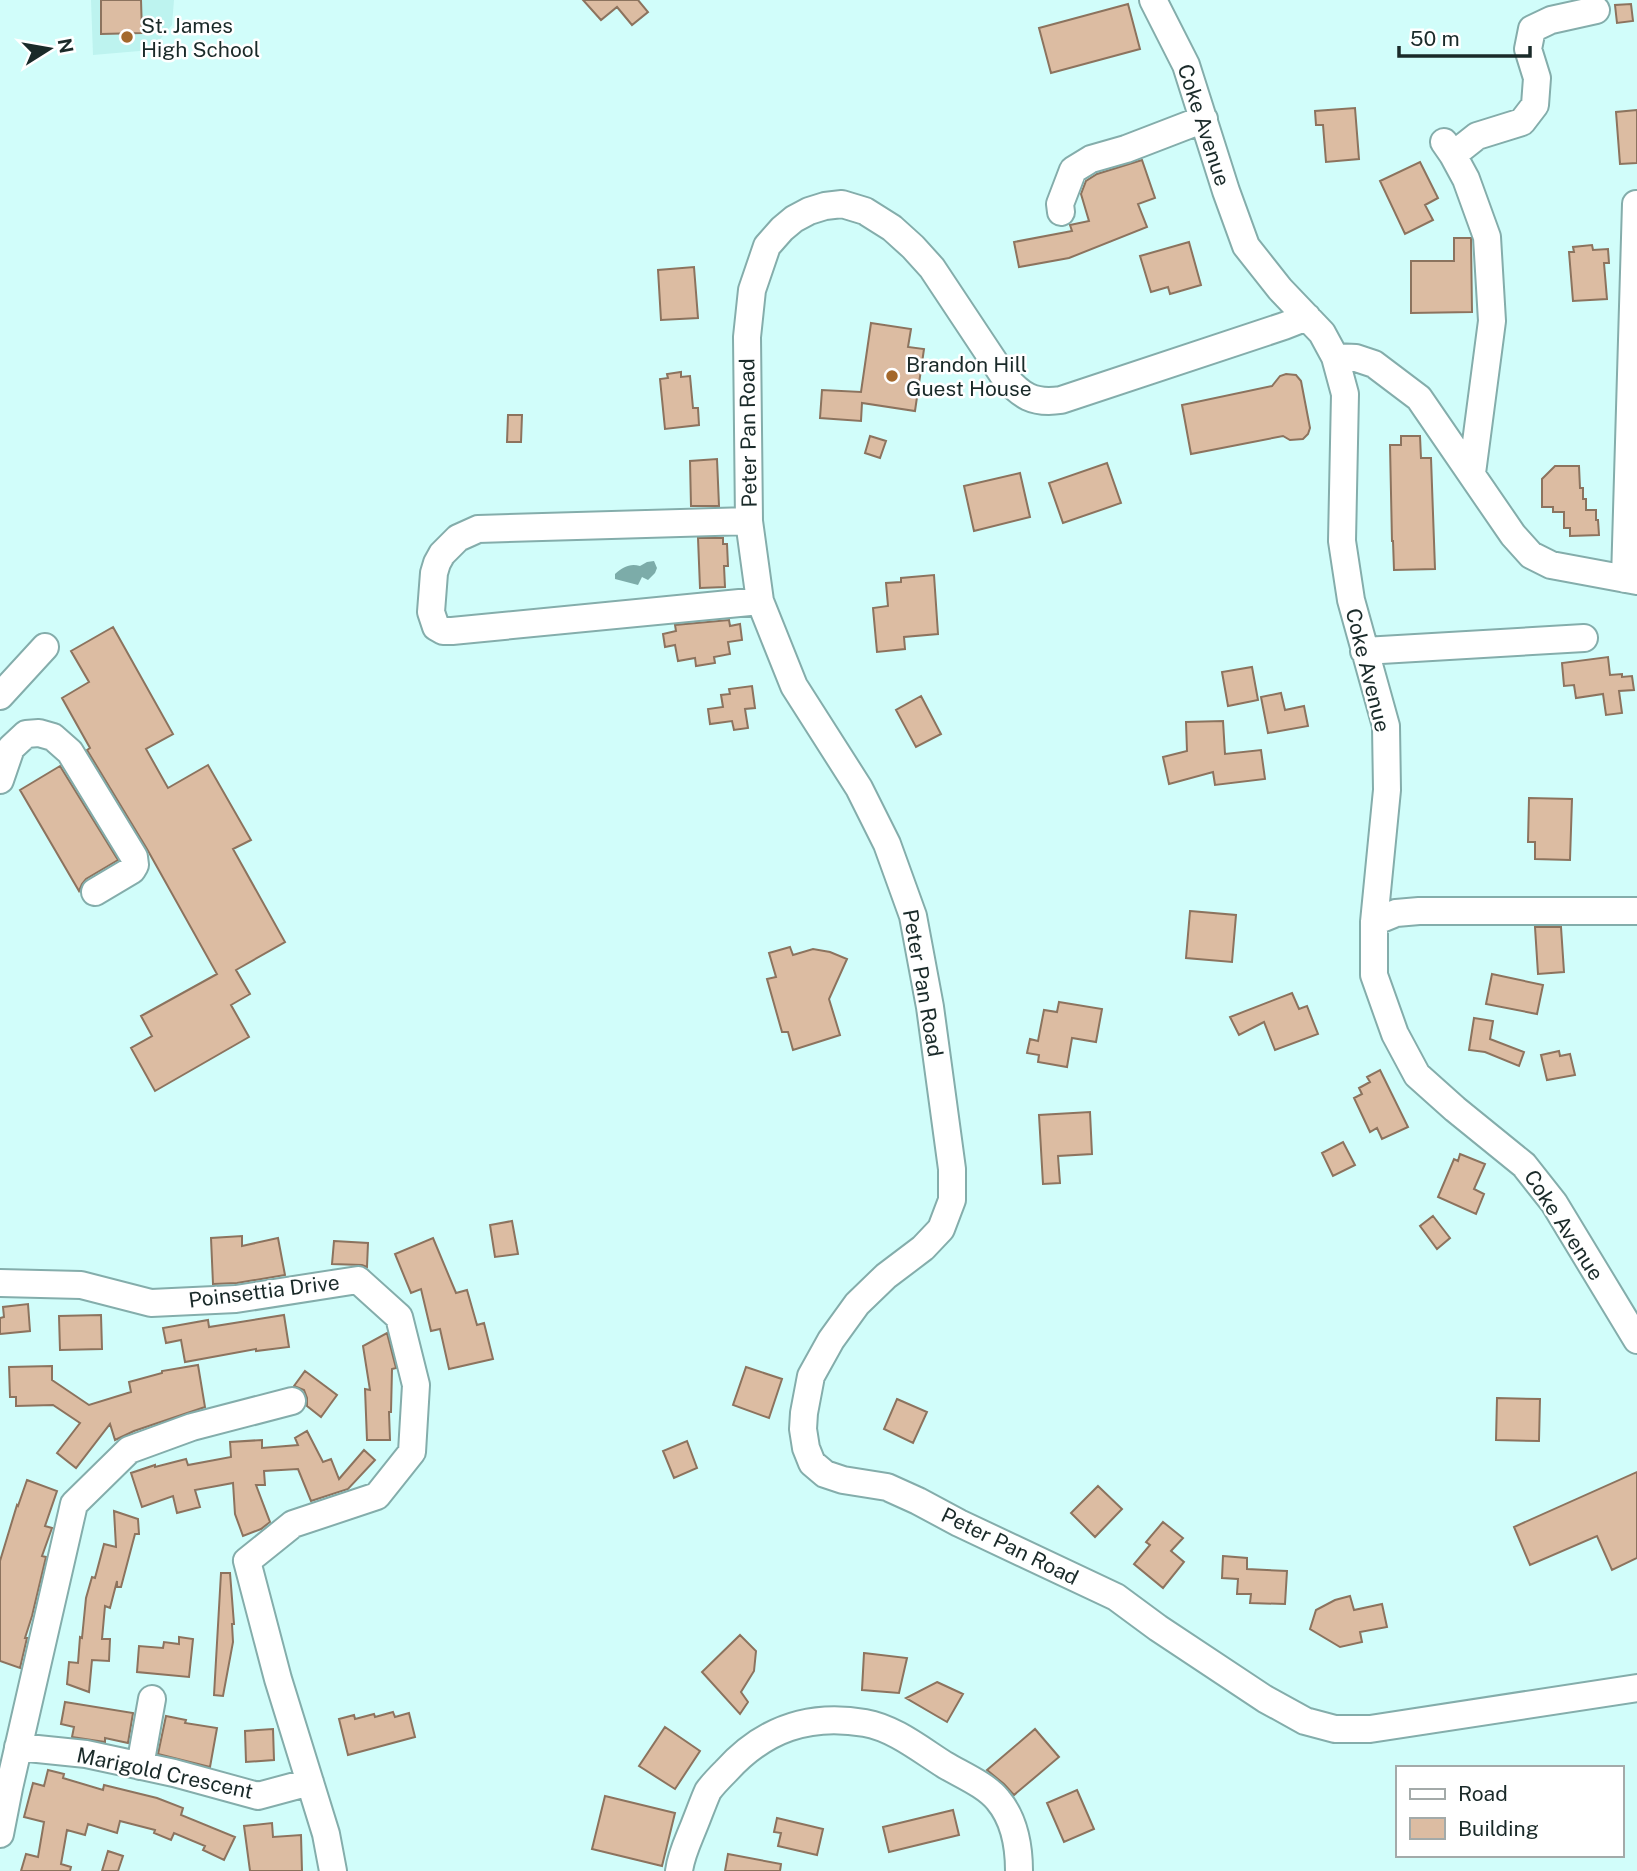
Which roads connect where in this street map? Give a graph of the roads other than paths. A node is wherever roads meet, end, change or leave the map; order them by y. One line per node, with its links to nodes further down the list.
1 (1153, 0): 3 (street, Coke Avenue)
2 (1596, 10): 8 (street)
3 (1204, 119): 5 (street); 6 (street, Coke Avenue)
4 (1636, 204): 10 (street)
5 (1061, 212)
6 (1307, 317): 7 (street, Coke Avenue); 9 (street, Peter Pan Road)
7 (1335, 357): 8 (street); 14 (street, Coke Avenue)
8 (1472, 473): 10 (street)
9 (749, 521): 11 (street, Peter Pan Road); 11 (street)
10 (1631, 580)
11 (760, 601): 23 (street, Peter Pan Road)
12 (1584, 638): 14 (street)
13 (45, 647): 15 (street)
14 (1364, 651): 19 (street, Coke Avenue)
15 (0, 696)
16 (0, 780): 17 (street)
17 (95, 892)
18 (1637, 911): 19 (street)
19 (1374, 922): 21 (street, Coke Avenue)
20 (0, 1283): 27 (street, Poinsettia Drive)
21 (1637, 1340)
22 (292, 1401): 25 (street)
23 (1637, 1688)
24 (152, 1699): 26 (street)
25 (18, 1747): 26 (street, Marigold Crescent); 28 (street)
26 (140, 1766): 27 (street, Marigold Crescent)
27 (310, 1783): 29 (street, Poinsettia Drive)
28 (0, 1834)
29 (333, 1871)
30 (680, 1871): 31 (street)
31 (1018, 1871)

